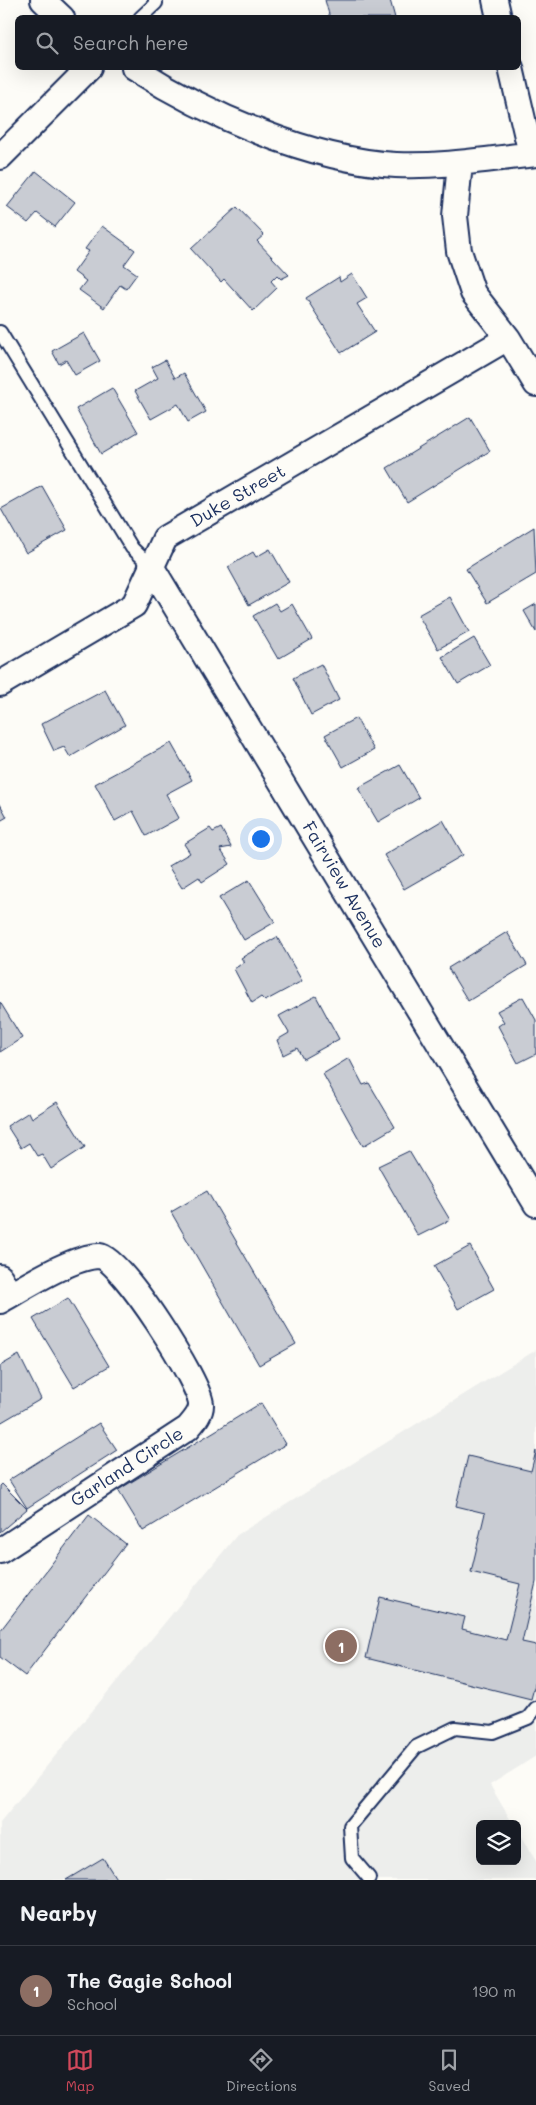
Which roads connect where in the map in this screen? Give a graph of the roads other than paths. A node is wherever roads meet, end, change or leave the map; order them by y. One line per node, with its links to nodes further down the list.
1 (43, 0): 4 (street)
2 (155, 0): 5 (lane)
3 (495, 0): 6 (street)
4 (59, 15)
5 (143, 15)
6 (498, 15)
7 (87, 70): 11 (street)
8 (137, 70): 12 (street)
9 (512, 70): 10 (street)
10 (534, 154): 12 (street)
11 (0, 158)
12 (460, 163): 14 (street)
13 (0, 332): 16 (lane)
14 (508, 338): 15 (street); 16 (street, Duke Street)
15 (536, 384)
16 (151, 566): 17 (street, Duke Street); 18 (street, Fairview Avenue)
17 (0, 684)
18 (536, 1204)
19 (3, 1291): 20 (street, Garland Circle)
20 (0, 1551)
21 (536, 1708): 22 (lane)
22 (369, 1878)

